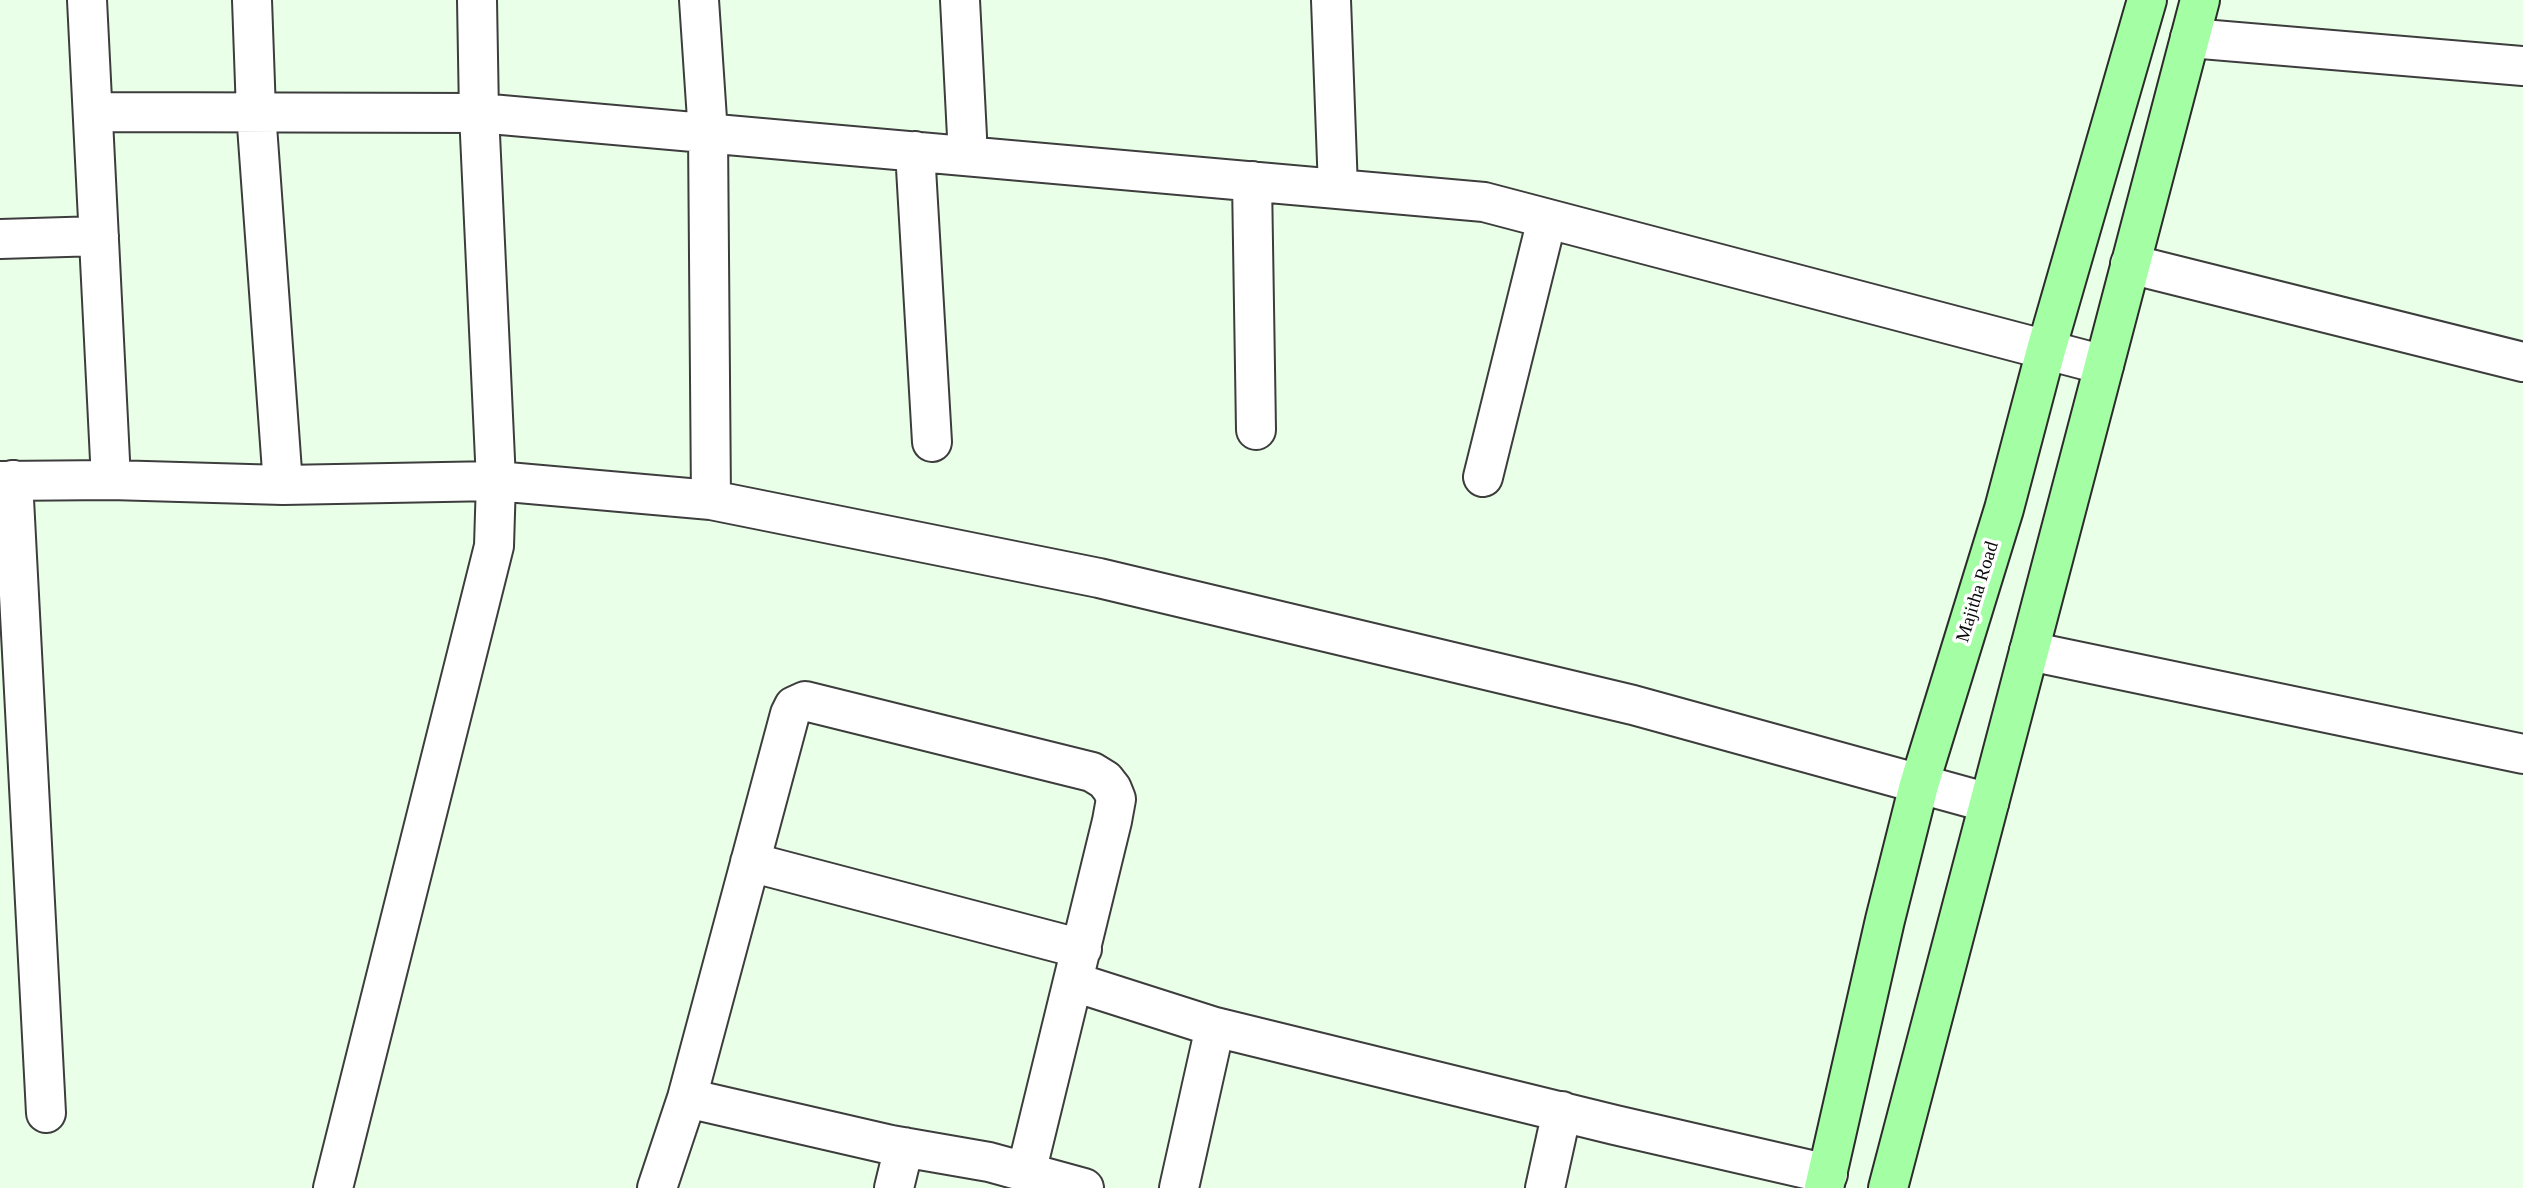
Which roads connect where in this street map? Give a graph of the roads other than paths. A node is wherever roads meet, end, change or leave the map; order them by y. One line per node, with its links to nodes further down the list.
1 (87, 0): 11 (street)
2 (252, 0): 12 (street)
3 (477, 0): 13 (street)
4 (699, 0): 14 (street)
5 (960, 0): 16 (street)
6 (1331, 0): 18 (street)
7 (2147, 0): 23 (main road, Majitha Road)
8 (2200, 0): 9 (main road)
9 (2190, 38): 10 (street); 22 (main road)
10 (2523, 66)
11 (93, 112): 12 (street); 20 (street)
12 (256, 112): 13 (street); 32 (street)
13 (479, 113): 14 (street); 31 (street)
14 (708, 134): 15 (street); 33 (street)
15 (915, 151): 16 (street); 27 (street)
16 (968, 156): 17 (street)
17 (1252, 181): 18 (street); 26 (street)
18 (1338, 190): 19 (street)
19 (1546, 219): 23 (street); 28 (street)
20 (99, 236): 21 (street); 30 (street)
21 (0, 239)
22 (2130, 264): 24 (street); 25 (main road)
23 (2046, 350): 25 (street); 36 (main road, Majitha Road)
24 (2523, 362)
25 (2104, 365): 34 (main road)
26 (1256, 430)
27 (932, 442)
28 (1483, 477)
29 (7, 480): 30 (street); 43 (street)
30 (111, 480): 32 (street)
31 (496, 481): 32 (street); 33 (street); 47 (street)
32 (283, 485)
33 (712, 500): 36 (street)
34 (2029, 651): 35 (street); 37 (main road)
35 (2523, 754)
36 (1919, 785): 37 (street); 46 (main road, Majitha Road)
37 (1989, 803): 53 (main road)
38 (750, 862): 39 (street); 39 (street); 41 (street)
39 (1078, 966): 40 (street); 45 (street)
40 (1215, 1027): 42 (street); 51 (street)
41 (687, 1098): 44 (street); 48 (street)
42 (1562, 1111): 46 (street); 52 (street)
43 (46, 1113)
44 (904, 1147): 45 (street); 49 (street)
45 (1026, 1172): 50 (street)
46 (1826, 1181)
47 (333, 1188)
48 (657, 1188)
49 (894, 1188)
50 (1084, 1188)
51 (1179, 1188)
52 (1545, 1188)
53 (1888, 1188)

